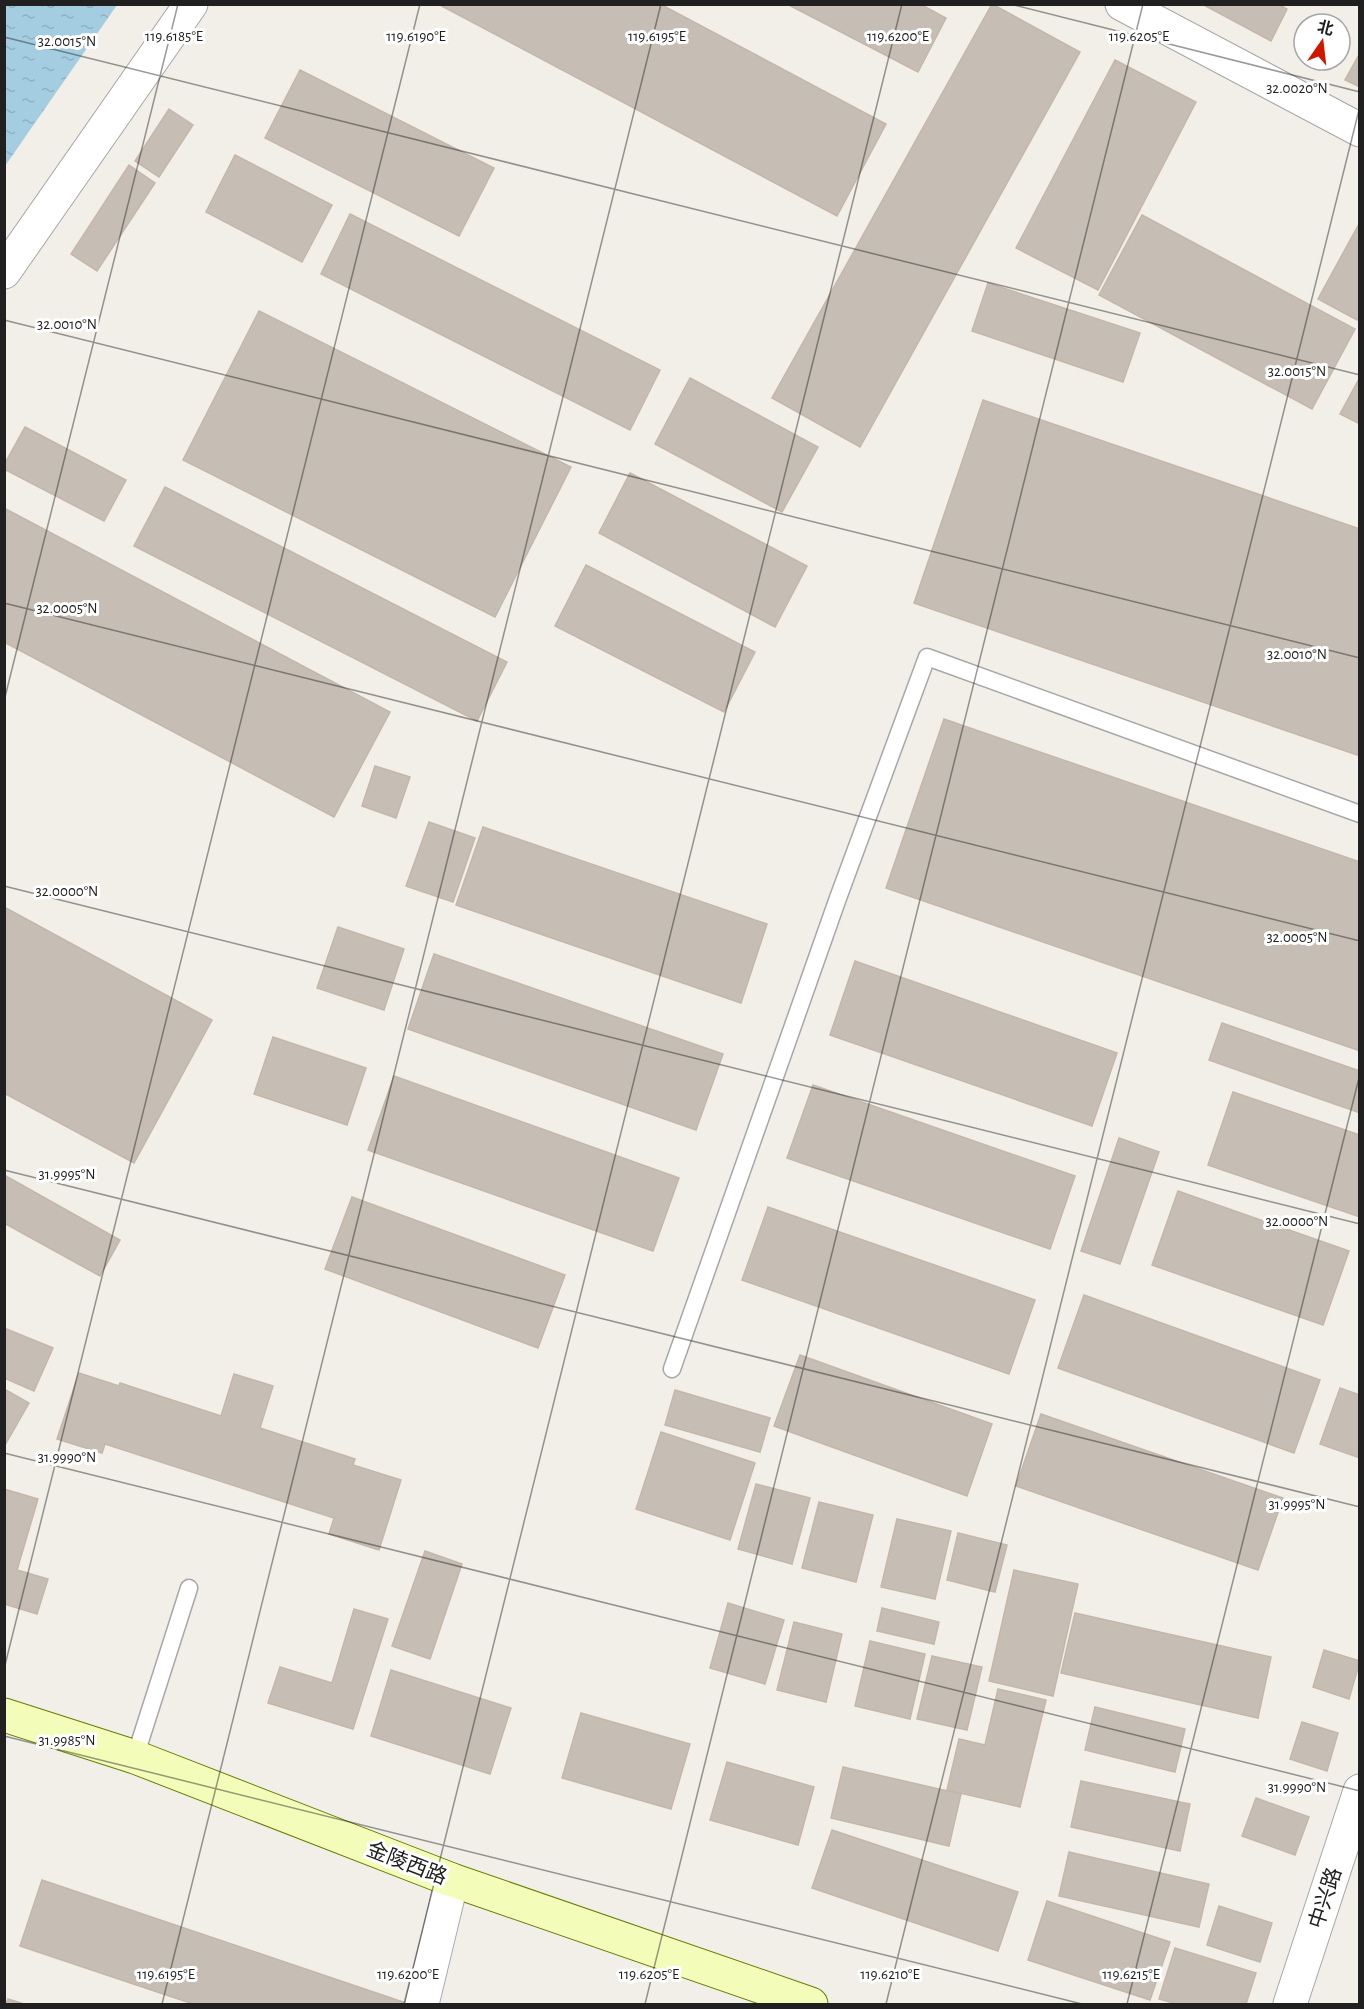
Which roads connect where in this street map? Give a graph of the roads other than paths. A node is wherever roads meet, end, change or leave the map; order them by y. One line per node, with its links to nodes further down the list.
1 (191, 4): 4 (street)
2 (1122, 4): 3 (street)
3 (1359, 130)
4 (4, 272)
5 (1359, 814): 6 (lane)
6 (672, 1369)
7 (189, 1588): 9 (lane)
8 (4, 1715): 9 (main road, 金陵西路)
9 (135, 1757): 11 (main road, 金陵西路)
10 (1359, 1791): 14 (street, 中兴路)
11 (452, 1880): 12 (street); 13 (main road, 金陵西路)
12 (422, 2004)
13 (811, 2004)
14 (1290, 2004)

